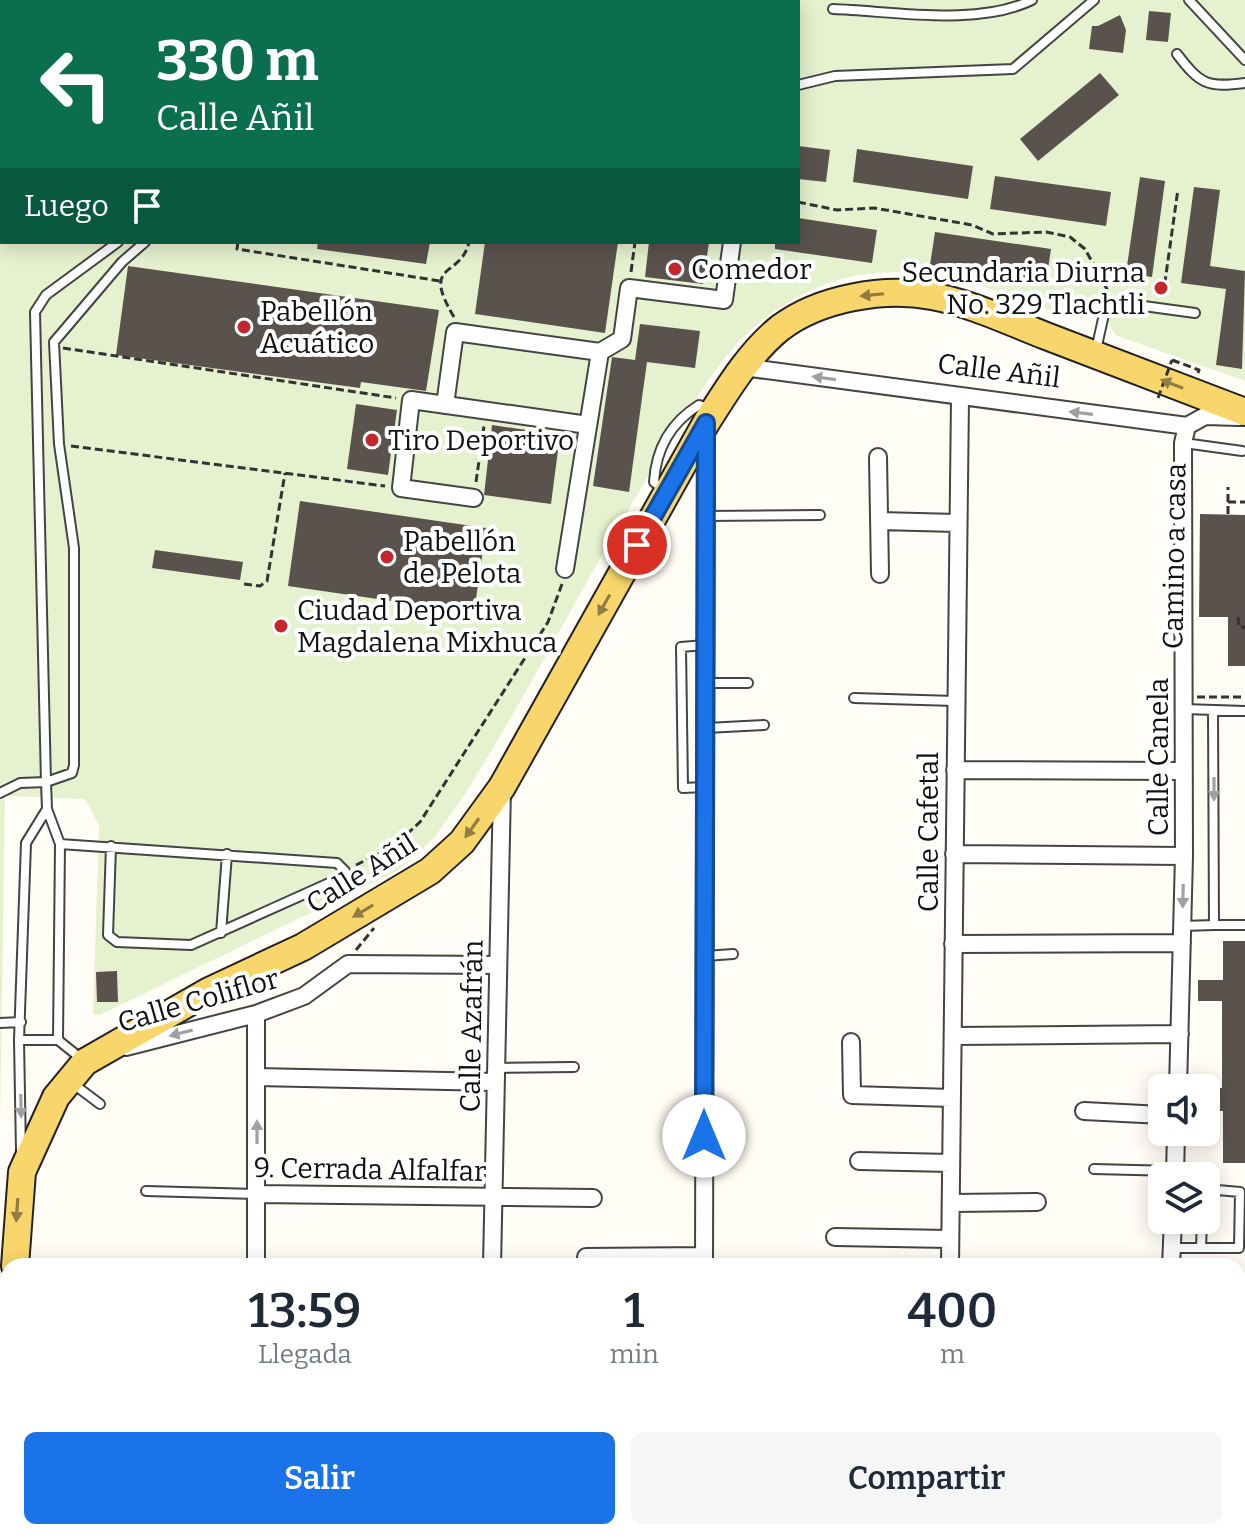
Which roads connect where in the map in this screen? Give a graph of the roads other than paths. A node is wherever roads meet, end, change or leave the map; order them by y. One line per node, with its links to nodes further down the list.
1 (1032, 0): 4 (lane)
2 (1094, 0): 8 (lane)
3 (1189, 0): 6 (lane)
4 (833, 9)
5 (1177, 54): 7 (lane)
6 (1245, 60)
7 (1245, 83)
8 (800, 85)
9 (115, 244): 44 (lane)
10 (143, 244): 44 (lane)
11 (732, 244): 13 (street)
12 (1195, 313): 14 (lane)
13 (600, 352): 17 (street); 20 (street)
14 (1095, 354): 15 (main road, Calle Añil, one-way to 15); 18 (main road, Calle Añil, one-way to 14)
15 (743, 367): 16 (street, Calle Añil, one-way to 15); 19 (main road, Calle Añil)
16 (960, 398): 21 (street, Calle Añil, one-way to 16); 28 (street, Calle Cafetal)
17 (445, 405): 20 (street); 24 (street)
18 (1245, 415): 21 (street, Calle Añil)
19 (710, 417): 26 (street); 45 (main road, Calle Añil, one-way to 45)
20 (588, 425): 29 (street)
21 (1185, 434): 22 (lane); 35 (street, Calle Canela)
22 (1242, 451)
23 (878, 457): 27 (street)
24 (474, 498)
25 (820, 515): 26 (lane)
26 (705, 516): 31 (street)
27 (879, 521): 28 (street); 30 (street)
28 (957, 523): 36 (street, Calle Cafetal)
29 (565, 569)
30 (880, 574)
31 (705, 645): 32 (street); 39 (lane)
32 (705, 683): 33 (lane); 40 (street)
33 (748, 683)
34 (854, 698): 36 (lane)
35 (1190, 699): 37 (lane); 43 (street, Calle Canela)
36 (955, 701): 42 (street, Calle Cafetal)
37 (1213, 711): 38 (lane); 54 (lane, one-way to 54)
38 (1245, 711)
39 (682, 713): 40 (lane); 46 (lane)
40 (705, 720): 41 (lane); 46 (street)
41 (764, 725)
42 (955, 770): 43 (street); 52 (street, Calle Cafetal)
43 (1182, 771): 53 (street, Calle Canela)
44 (46, 782): 47 (lane); 48 (lane)
45 (502, 787): 62 (street, Calle Azafrán); 71 (main road, Calle Añil, one-way to 71)
46 (705, 787): 61 (street)
47 (0, 793)
48 (47, 809): 49 (lane); 64 (lane)
49 (60, 844): 50 (lane); 69 (lane)
50 (111, 846): 51 (lane); 57 (lane)
51 (227, 854): 57 (lane); 57 (lane)
52 (954, 854): 53 (street); 59 (street, Calle Cafetal)
53 (1184, 856): 56 (street, Calle Canela, one-way to 56)
54 (1214, 925): 55 (lane); 56 (lane)
55 (1245, 925)
56 (1182, 926): 58 (street, Calle Canela)
57 (221, 933)
58 (1182, 943): 59 (street); 66 (street, Calle Canela)
59 (953, 944): 67 (street, Calle Cafetal)
60 (733, 954): 61 (lane)
61 (705, 956): 103 (street)
62 (498, 965): 63 (street, Calle Coliflor); 74 (street, Calle Azafrán)
63 (256, 1014): 71 (street, Calle Coliflor, one-way to 71); 75 (street)
64 (21, 1022): 65 (lane); 68 (lane)
65 (0, 1023)
66 (1180, 1034): 67 (street); 73 (street, Calle Canela)
67 (953, 1036): 76 (street, Calle Cafetal)
68 (19, 1040): 69 (lane); 83 (lane, one-way to 83)
69 (58, 1040): 71 (lane)
70 (851, 1042): 76 (street)
71 (82, 1066): 77 (lane); 83 (main road, Calle Añil)
72 (574, 1067): 74 (lane)
73 (1179, 1074)
74 (495, 1075): 75 (street); 88 (street, Calle Azafrán)
75 (256, 1077): 87 (street, one-way to 75)
76 (952, 1098): 81 (street, Calle Cafetal)
77 (100, 1104)
78 (1084, 1111): 79 (street)
79 (1148, 1114)
80 (859, 1161): 81 (street)
81 (951, 1163): 91 (street, Calle Cafetal)
82 (1094, 1169): 84 (lane)
83 (22, 1172): 99 (main road, Calle Añil, one-way to 99)
84 (1148, 1172)
85 (1220, 1190): 97 (lane)
86 (146, 1191): 87 (lane, 9. Cerrada Alfalfar)
87 (257, 1194): 88 (street, 9. Cerrada Alfalfar); 100 (street)
88 (493, 1197): 89 (street, 9. Cerrada Alfalfar); 101 (street, Calle Azafrán)
89 (593, 1198)
90 (1037, 1202): 91 (street)
91 (951, 1203): 95 (street, Calle Cafetal)
92 (1172, 1234): 96 (street)
93 (1202, 1234): 97 (lane)
94 (835, 1237): 95 (street)
95 (950, 1239): 104 (street, Calle Cafetal)
96 (1172, 1248): 97 (lane); 105 (street)
97 (1201, 1248)
98 (586, 1257): 102 (street)
99 (16, 1258)
100 (256, 1258)
101 (492, 1258)
102 (616, 1258)
103 (704, 1258)
104 (950, 1258)
105 (1171, 1258)

